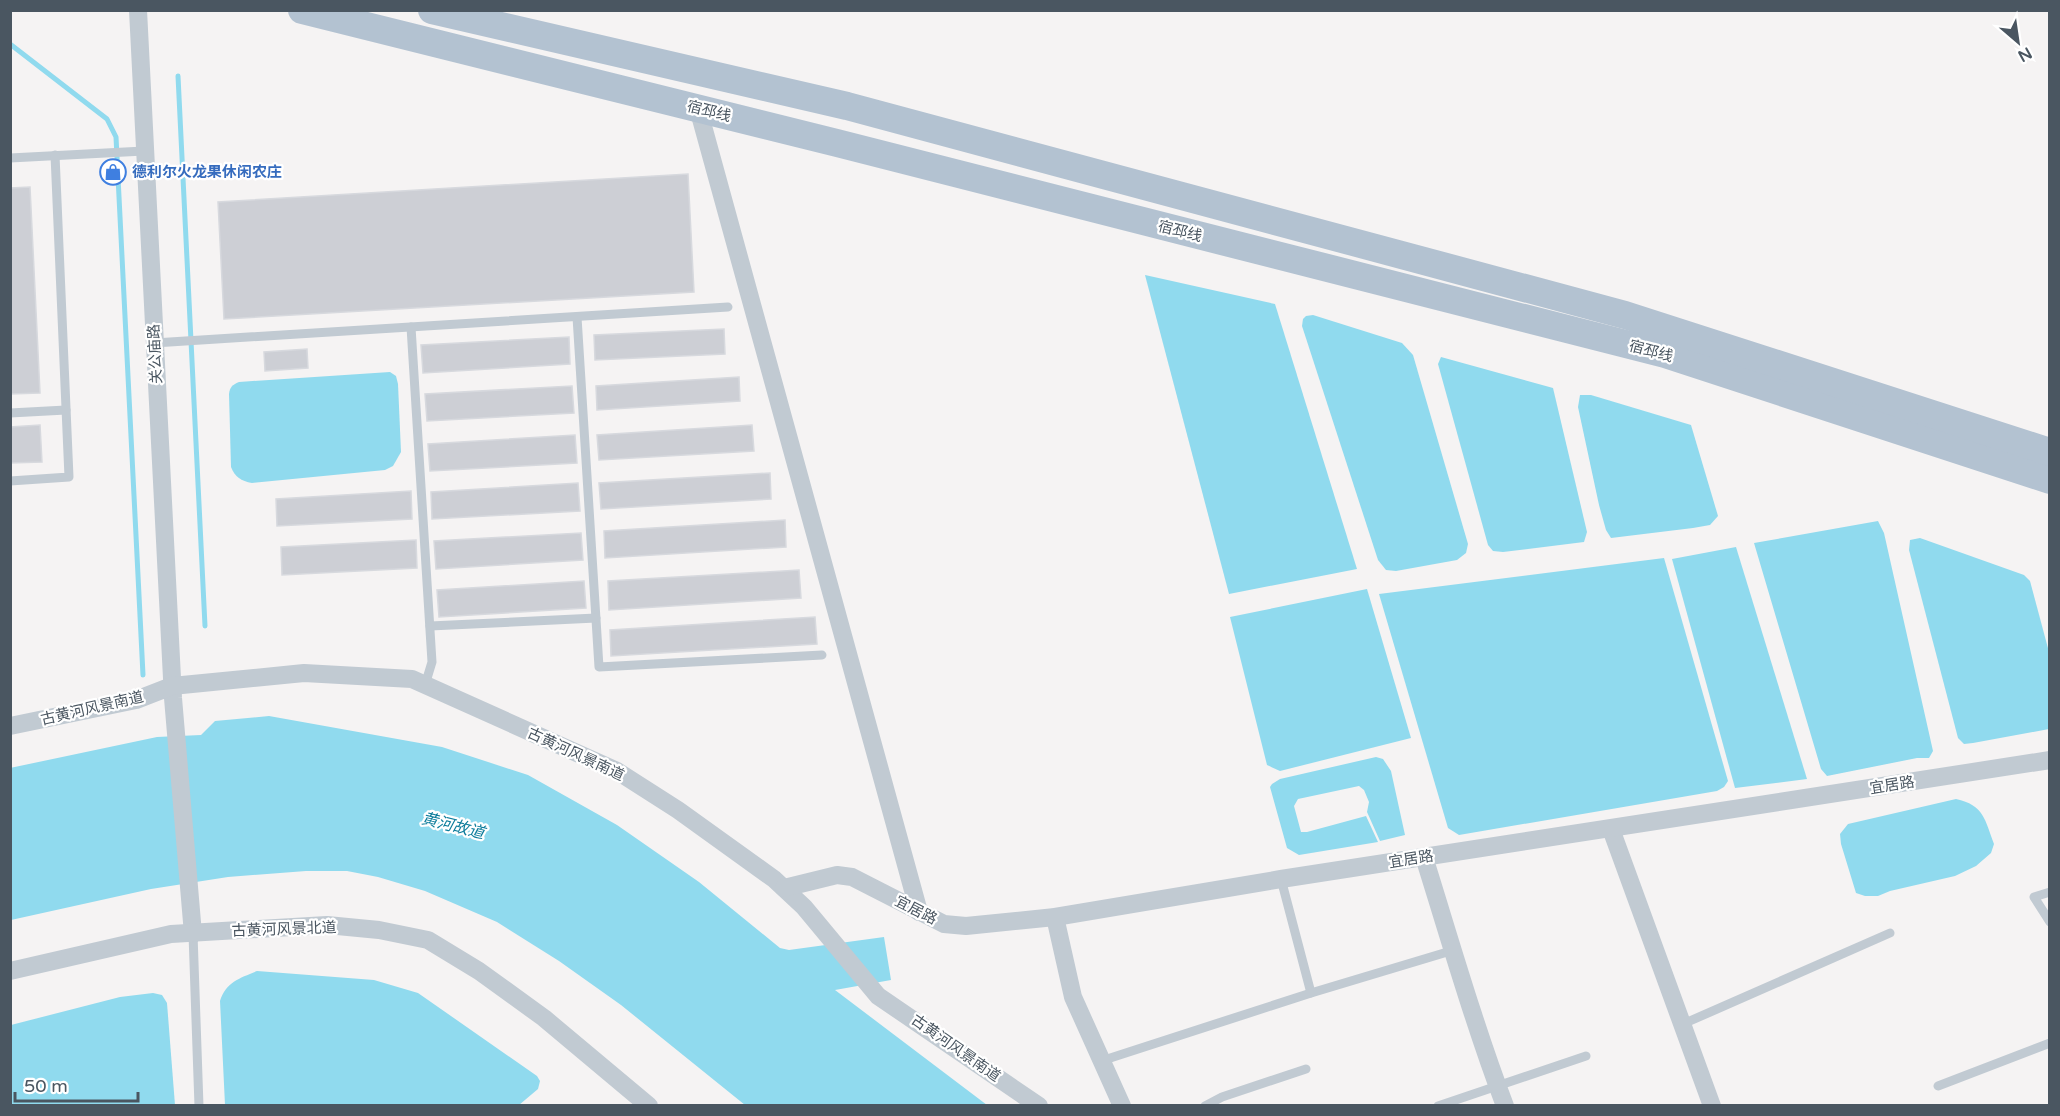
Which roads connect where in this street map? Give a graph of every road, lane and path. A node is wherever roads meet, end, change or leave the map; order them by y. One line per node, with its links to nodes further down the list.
1 (138, 10): 5 (street, 关公庙路)
2 (302, 10): 4 (main road, 宿邳线)
3 (432, 10): 14 (main road, 宿邳线)
4 (698, 108): 16 (main road, 宿邳线); 29 (street)
5 (144, 151): 6 (lane); 11 (street, 关公庙路)
6 (55, 155): 7 (lane); 12 (lane)
7 (10, 158)
8 (728, 307): 9 (lane)
9 (577, 317): 10 (lane); 17 (lane)
10 (411, 327): 11 (lane); 18 (lane)
11 (154, 343): 21 (street, 关公庙路)
12 (66, 410): 13 (lane); 15 (lane)
13 (10, 413)
14 (2049, 452)
15 (10, 480)
16 (2049, 480)
17 (596, 618): 18 (lane); 19 (lane)
18 (430, 626): 20 (lane)
19 (822, 655)
20 (425, 685): 21 (street, 古黄河风景南道); 27 (street, 古黄河风景南道)
21 (172, 692): 22 (street, 古黄河风景南道); 32 (street, 关公庙路)
22 (10, 726)
23 (2049, 760): 24 (street, 宜居路)
24 (1611, 829): 25 (street, 宜居路); 37 (street)
25 (1424, 857): 26 (street, 宜居路); 34 (street)
26 (1281, 879): 30 (street, 宜居路); 36 (lane)
27 (784, 888): 29 (street, 宜居路); 46 (street, 古黄河风景南道)
28 (2049, 892): 31 (lane)
29 (919, 912): 30 (street, 宜居路)
30 (1055, 917): 40 (street)
31 (2049, 922)
32 (193, 925): 35 (street, 古黄河风景北道); 44 (lane); 45 (street, 古黄河风景北道)
33 (1890, 933): 37 (lane)
34 (1454, 950): 36 (lane); 42 (street)
35 (10, 971)
36 (1311, 993): 40 (lane)
37 (1683, 1024): 51 (street)
38 (2049, 1043): 43 (lane)
39 (1586, 1056): 42 (lane)
40 (1101, 1061): 47 (street)
41 (1306, 1069): 48 (lane)
42 (1497, 1086): 49 (lane); 50 (street)
43 (1938, 1086)
44 (199, 1106)
45 (649, 1106)
46 (1040, 1106)
47 (1122, 1106)
48 (1205, 1106)
49 (1438, 1106)
50 (1505, 1106)
51 (1713, 1106)

